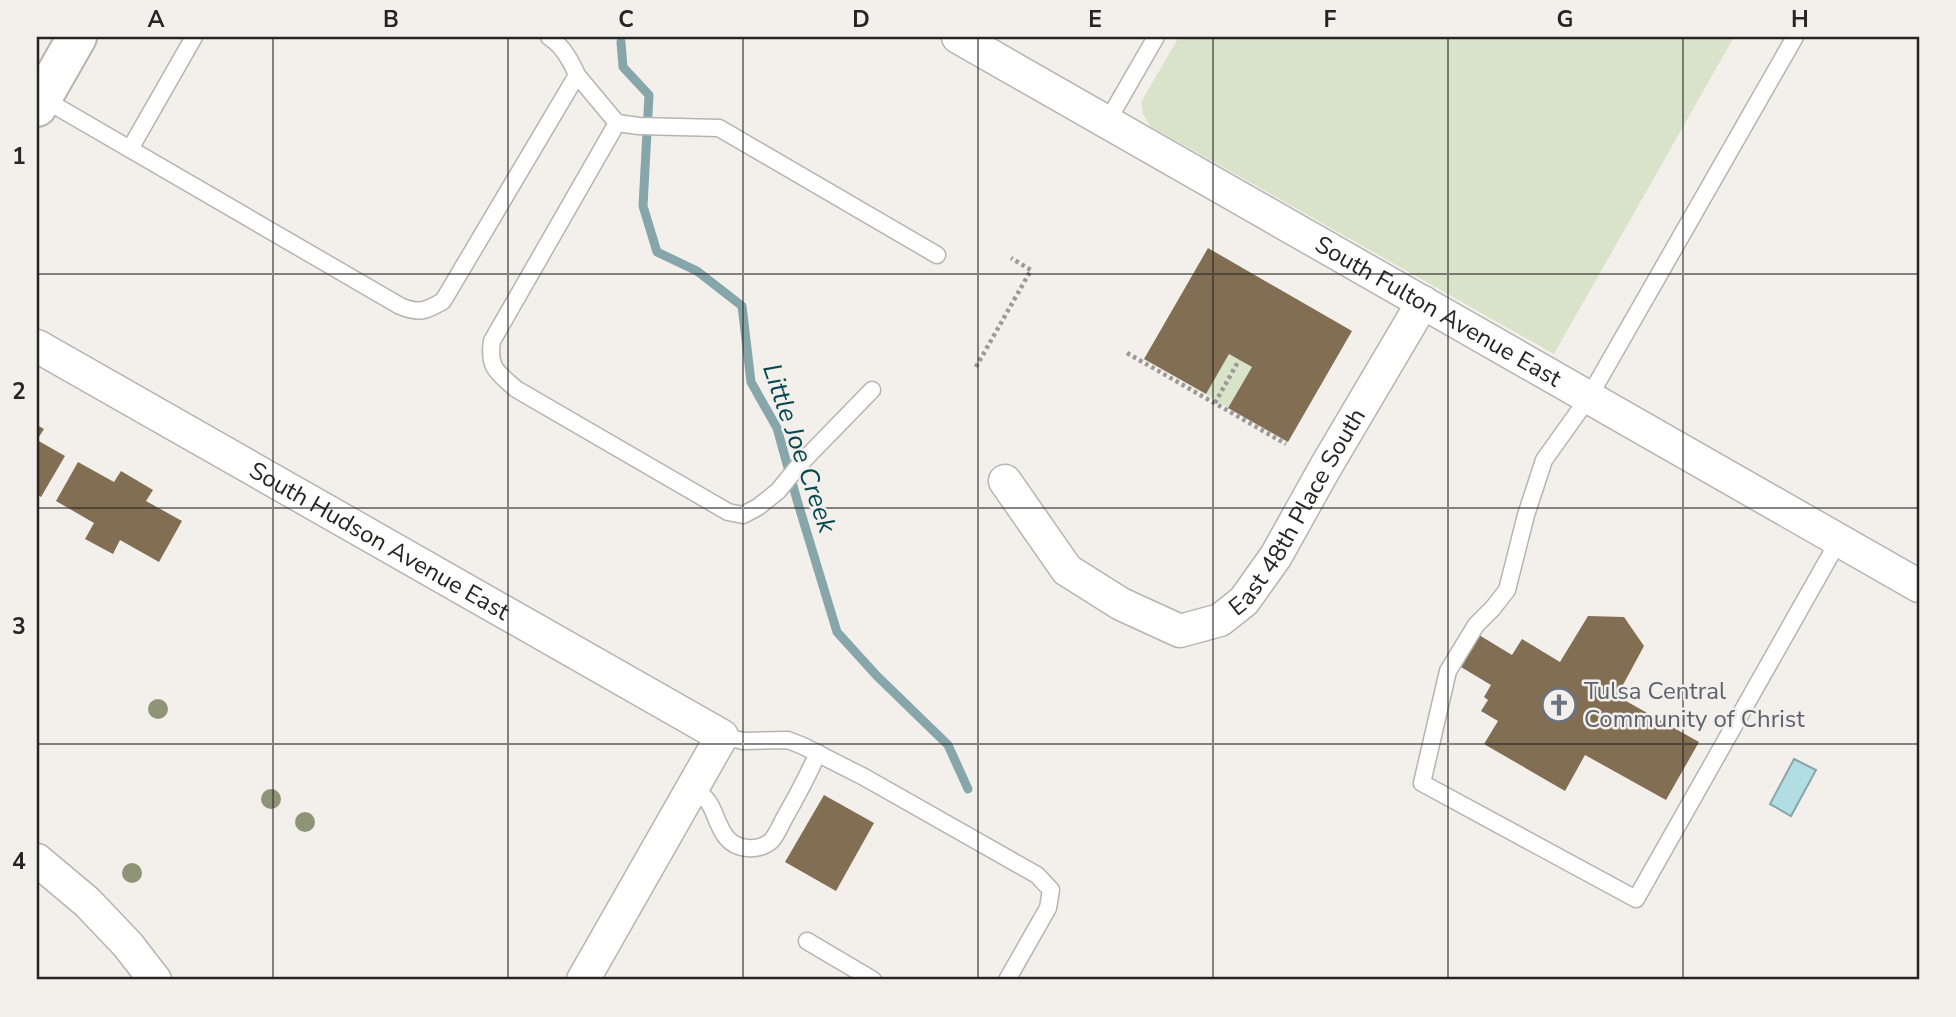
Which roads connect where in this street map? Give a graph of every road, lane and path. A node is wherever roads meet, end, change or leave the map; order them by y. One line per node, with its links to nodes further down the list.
1 (77, 37): 8 (main road)
2 (194, 37): 11 (lane)
3 (548, 37): 7 (lane)
4 (958, 37): 10 (street, South Fulton Avenue East)
5 (1156, 37): 10 (lane)
6 (1795, 37): 20 (lane)
7 (577, 75): 9 (lane); 11 (lane)
8 (39, 102): 11 (lane)
9 (617, 122): 12 (lane); 19 (lane)
10 (1107, 122): 14 (street, South Fulton Avenue East)
11 (130, 149)
12 (937, 255)
13 (1011, 258): 18 (path)
14 (1423, 302): 20 (street, South Fulton Avenue East); 23 (street, East 48th Place South)
15 (37, 345): 26 (street, South Hudson Avenue East)
16 (1127, 353): 21 (path)
17 (1239, 360): 21 (path)
18 (976, 367)
19 (872, 390)
20 (1589, 397): 24 (street, South Fulton Avenue East); 24 (lane)
21 (1215, 403): 22 (path)
22 (1286, 444)
23 (1005, 481)
24 (1839, 540): 25 (street, South Fulton Avenue East)
25 (1919, 586)
26 (722, 736): 27 (lane); 28 (street)
27 (818, 753): 28 (lane); 34 (lane)
28 (692, 788): 32 (street)
29 (37, 860): 31 (street)
30 (807, 941): 33 (lane)
31 (155, 980)
32 (583, 980)
33 (873, 980)
34 (1007, 980)

